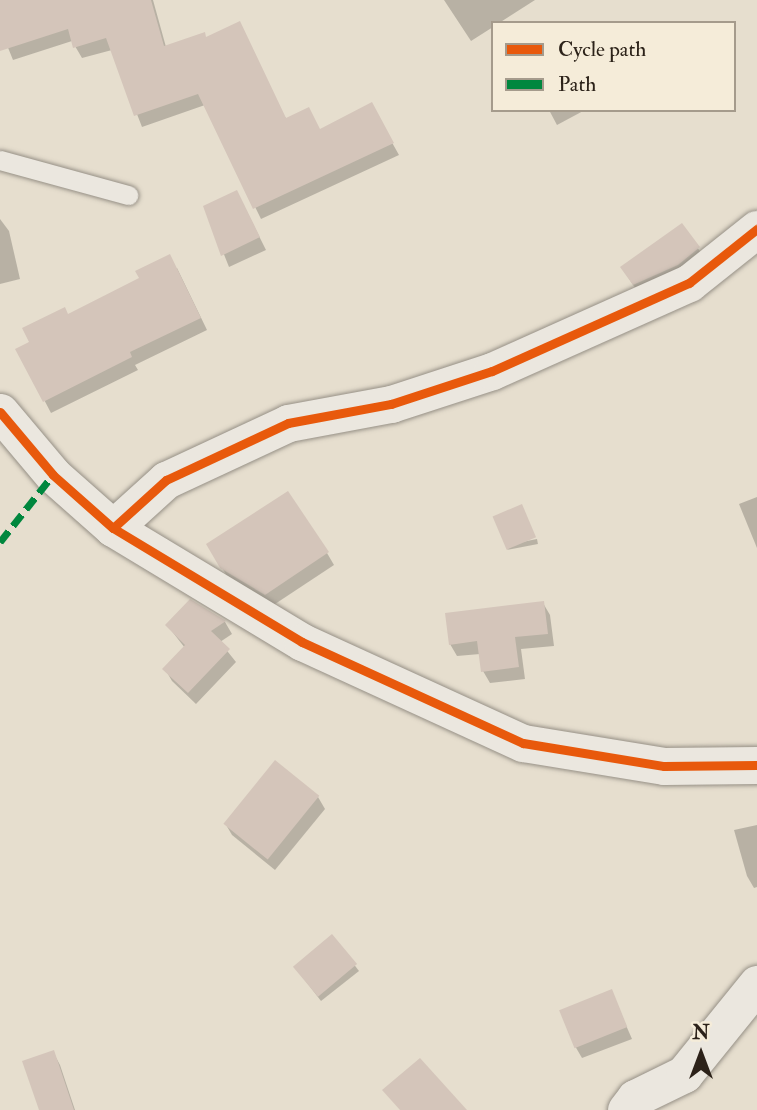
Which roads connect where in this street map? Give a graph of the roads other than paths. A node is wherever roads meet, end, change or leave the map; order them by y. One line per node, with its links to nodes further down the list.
1 (0, 160): 2 (lane)
2 (128, 195)
3 (757, 229): 5 (street)
4 (0, 412): 5 (street)
5 (113, 528): 6 (street)
6 (757, 765)
7 (757, 984): 8 (street)
8 (626, 1110)

